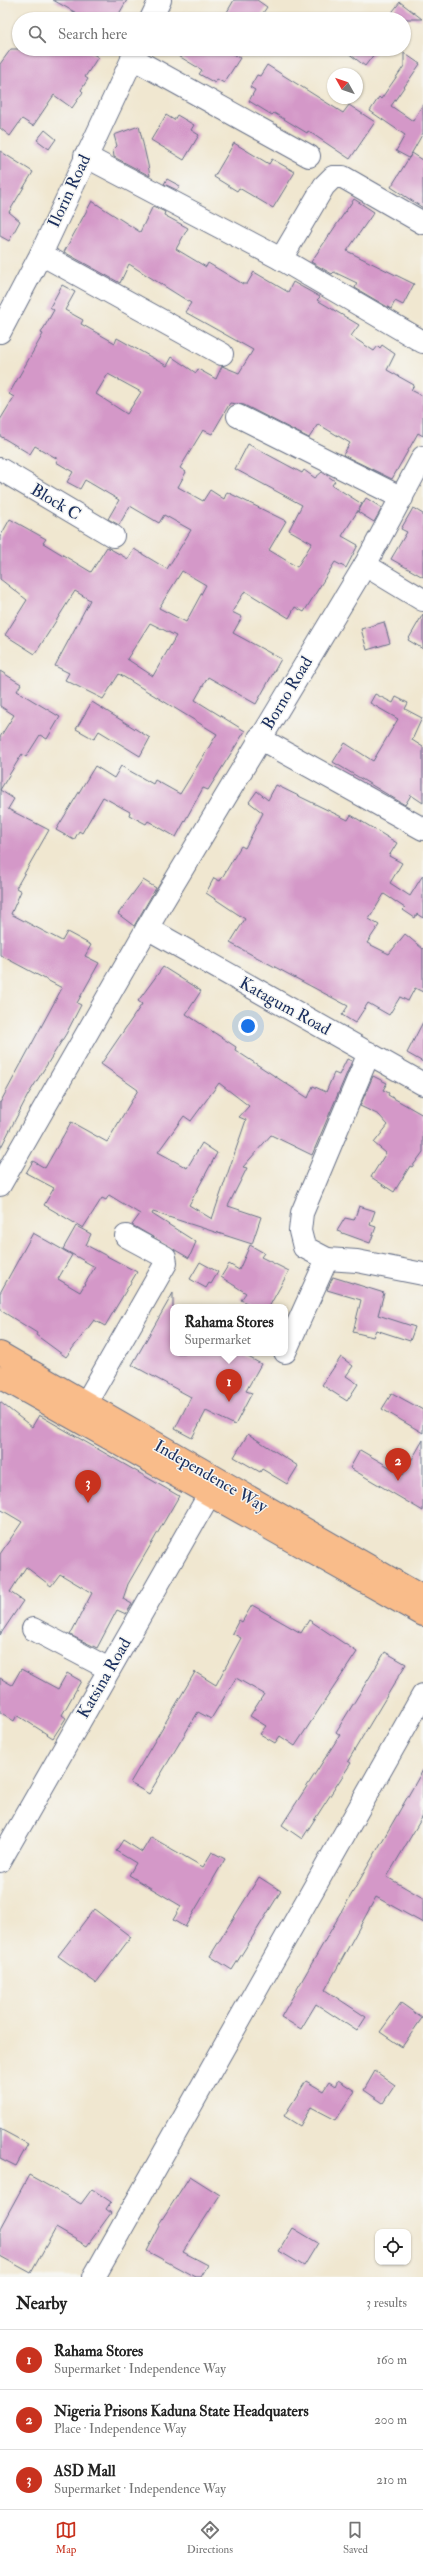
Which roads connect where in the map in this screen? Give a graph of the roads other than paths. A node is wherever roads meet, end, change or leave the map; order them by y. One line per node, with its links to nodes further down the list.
1 (160, 0): 2 (street)
2 (154, 12)
3 (134, 56): 5 (street, Ilorin Road)
4 (138, 56): 6 (street)
5 (85, 156): 8 (street, Ilorin Road); 9 (street)
6 (309, 156)
7 (423, 223): 9 (street)
8 (41, 254): 10 (street, Ilorin Road); 12 (street)
9 (281, 259): 11 (street)
10 (0, 332)
11 (423, 342)
12 (222, 354)
13 (238, 416): 16 (street)
14 (423, 457): 16 (street, Borno Road)
15 (0, 469): 17 (street, Block C)
16 (402, 498): 18 (street, Borno Road)
17 (112, 536)
18 (365, 565): 19 (street); 20 (street, Borno Road)
19 (423, 600)
20 (259, 738): 21 (street); 22 (street, Borno Road)
21 (423, 829)
22 (147, 928): 23 (street, Katagum Road); 25 (street, Borno Road)
23 (369, 1053): 24 (street, Katagum Road); 27 (street)
24 (423, 1084)
25 (0, 1185)
26 (126, 1236): 32 (street)
27 (327, 1259): 28 (street); 29 (street)
28 (423, 1274)
29 (288, 1345)
30 (0, 1354): 32 (main road, Independence Way)
31 (0, 1377): 33 (main road, Independence Way)
32 (86, 1403): 34 (main road, Independence Way)
33 (209, 1495): 35 (main road, Independence Way); 37 (street, Katsina Road)
34 (423, 1597)
35 (423, 1615)
36 (33, 1629): 37 (street)
37 (110, 1669): 39 (street, Katsina Road)
38 (423, 1695): 40 (street)
39 (0, 1861)
40 (94, 2277)

